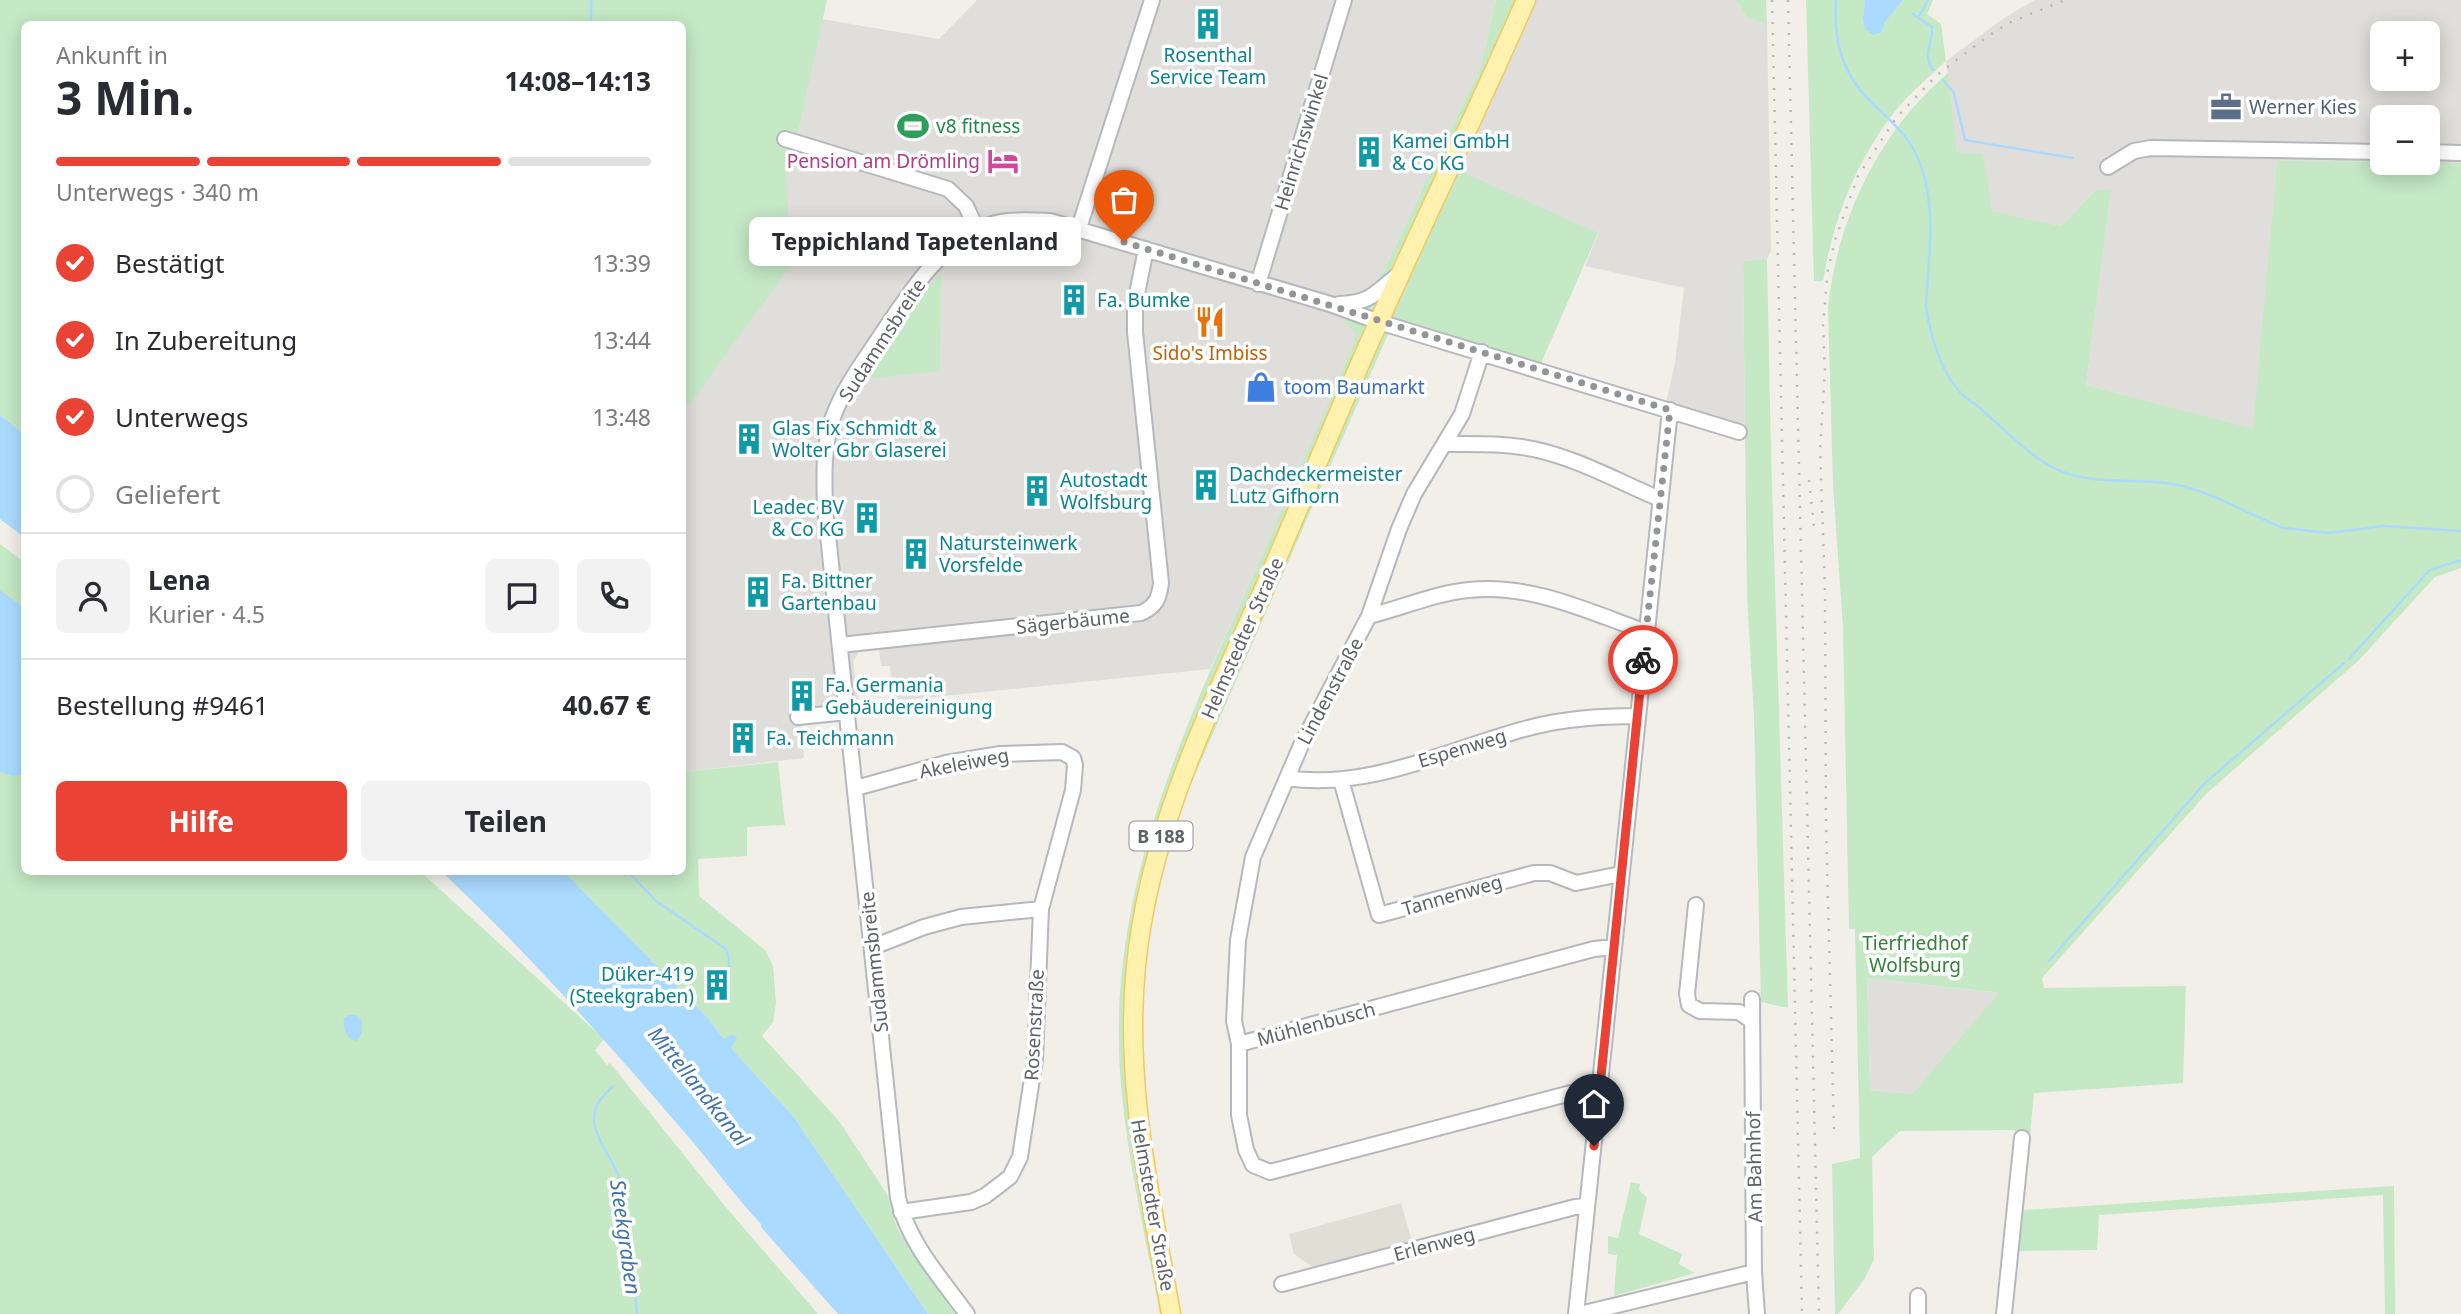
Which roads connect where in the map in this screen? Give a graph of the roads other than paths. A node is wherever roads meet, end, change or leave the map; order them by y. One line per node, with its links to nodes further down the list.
1 (1152, 0): 9 (street)
2 (1344, 0): 13 (street, Heinrichswinkel)
3 (1526, 0): 12 (main road, Helmstedter Straße / B 188)
4 (785, 139): 10 (street)
5 (2370, 152): 8 (street)
6 (2440, 152): 7 (street)
7 (2461, 153)
8 (2108, 167)
9 (1079, 228): 10 (street, Sudammsbreite); 11 (street, Sudammsbreite)
10 (976, 230): 23 (street, Sudammsbreite)
11 (1146, 248): 13 (street, Sudammsbreite); 23 (street, Sägerbäume)
12 (1401, 274): 14 (street, Sudammsbreite); 15 (main road, Helmstedter Straße / B 188)
13 (1258, 284): 14 (street, Sudammsbreite)
14 (1330, 304): 15 (street, Sudammsbreite)
15 (1378, 322): 16 (street, Sudammsbreite); 47 (main road, Helmstedter Straße / B 188)
16 (1482, 352): 17 (street, Sudammsbreite); 19 (street, Lindenstraße)
17 (1670, 410): 18 (street, Sudammsbreite); 20 (street)
18 (1739, 432)
19 (1446, 443): 20 (street); 21 (street, Lindenstraße)
20 (1660, 499): 22 (street)
21 (1369, 616): 22 (street); 28 (street, Lindenstraße)
22 (1646, 632): 25 (street)
23 (840, 645): 24 (street, Sudammsbreite)
24 (847, 712): 26 (street); 30 (street, Sudammsbreite)
25 (1638, 716): 29 (street, Espenweg); 31 (street)
26 (798, 717)
27 (1073, 758): 30 (street, Akeleiweg); 33 (street, Rosenstraße)
28 (1287, 778): 29 (street, Espenweg); 38 (street, Lindenstraße)
29 (1341, 780): 31 (street, Tannenweg)
30 (856, 788): 34 (street, Sudammsbreite)
31 (1621, 874): 35 (street)
32 (1696, 905): 37 (street)
33 (1041, 909): 34 (street); 42 (street, Rosenstraße)
34 (873, 947): 42 (street, Sudammsbreite)
35 (1615, 947): 38 (street, Mühlenbusch); 39 (street)
36 (1752, 999): 37 (street, Am Bahnhof)
37 (1752, 1021): 43 (street, Am Bahnhof)
38 (1239, 1044): 39 (street, Mühlenbusch)
39 (1598, 1091): 41 (street)
40 (2022, 1138): 51 (street)
41 (1587, 1206): 44 (street, Erlenweg); 48 (street)
42 (901, 1212): 46 (street, Sudammsbreite)
43 (1754, 1272): 48 (street); 49 (street, Am Bahnhof)
44 (1282, 1284)
45 (1918, 1296): 50 (street)
46 (967, 1314)
47 (1171, 1314)
48 (1578, 1314)
49 (1757, 1314)
50 (1918, 1314)
51 (2004, 1314)

